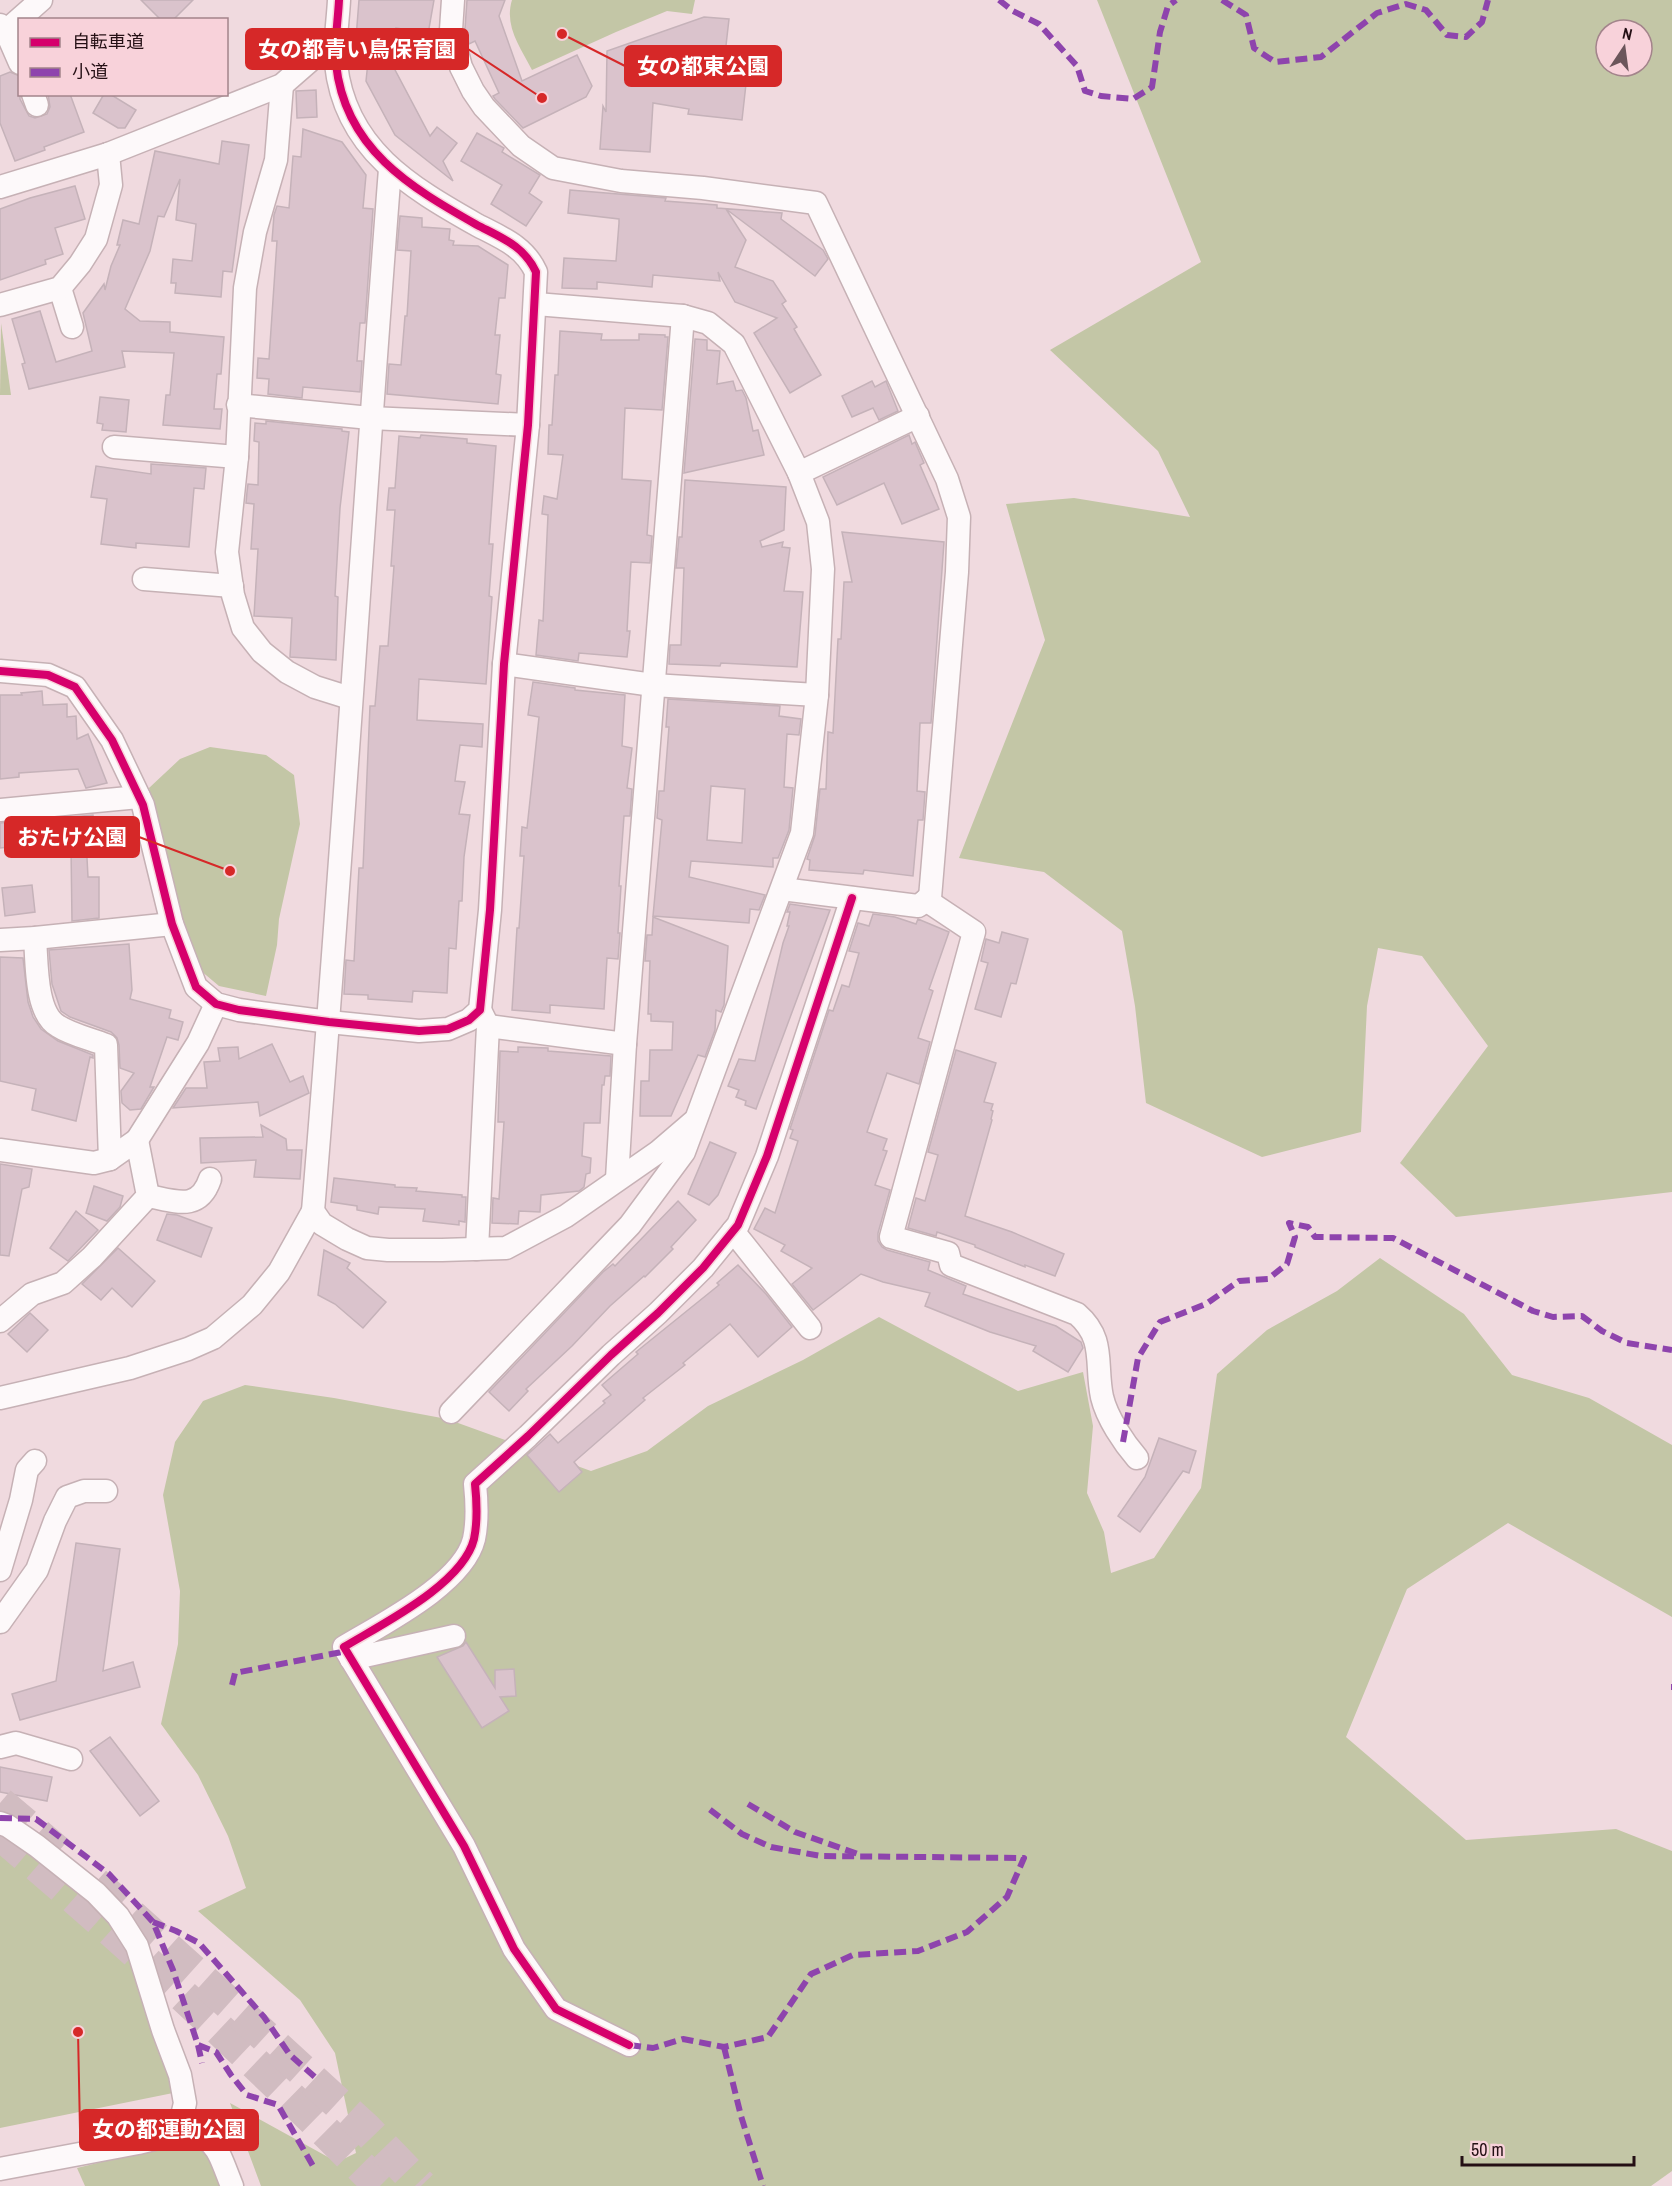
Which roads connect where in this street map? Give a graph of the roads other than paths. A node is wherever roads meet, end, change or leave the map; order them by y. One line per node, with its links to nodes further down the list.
1 (41, 0): 4 (street)
2 (339, 0): 5 (street)
3 (453, 0): 17 (street)
4 (3, 28): 6 (street)
5 (337, 37): 7 (street); 9 (street)
6 (18, 59)
7 (282, 85): 8 (street); 16 (street)
8 (108, 154): 10 (street); 11 (street)
9 (390, 169): 12 (street); 18 (street)
10 (0, 187)
11 (60, 288): 13 (street); 15 (street)
12 (536, 304): 14 (street); 19 (street)
13 (0, 305)
14 (683, 316): 22 (street); 27 (street)
15 (72, 327)
16 (238, 405): 18 (street); 21 (street)
17 (918, 416): 22 (street); 34 (street)
18 (370, 418): 19 (street); 29 (street)
19 (528, 425): 25 (street)
20 (114, 447): 21 (street)
21 (237, 457): 24 (street)
22 (799, 473): 28 (street)
23 (144, 579): 24 (street)
24 (232, 586): 29 (street)
25 (504, 664): 27 (street); 39 (street)
26 (0, 671): 30 (street)
27 (653, 685): 28 (street); 41 (street)
28 (817, 695): 32 (street)
29 (350, 698): 40 (street)
30 (139, 797): 31 (street); 35 (street)
31 (0, 810)
32 (782, 889): 33 (street); 42 (street)
33 (852, 898): 34 (street); 50 (street)
34 (926, 900): 57 (street)
35 (172, 924): 36 (street); 38 (street)
36 (35, 938): 37 (street); 45 (street)
37 (0, 940)
38 (216, 1004): 40 (street); 43 (street)
39 (484, 1018): 40 (street); 41 (street); 51 (street)
40 (329, 1022): 49 (street)
41 (625, 1044): 47 (street)
42 (693, 1122): 47 (street); 56 (street)
43 (137, 1140): 45 (street); 48 (street)
44 (0, 1150): 45 (street)
45 (110, 1159)
46 (210, 1179): 48 (street)
47 (617, 1179): 51 (street)
48 (148, 1196): 52 (street)
49 (313, 1211): 51 (street); 55 (street)
50 (733, 1231): 54 (street); 63 (street)
51 (477, 1249)
52 (11, 1303): 53 (street)
53 (0, 1321)
54 (810, 1328)
55 (0, 1398)
56 (451, 1412)
57 (1137, 1458)
58 (35, 1461): 60 (street)
59 (106, 1491): 61 (street)
60 (0, 1570)
61 (0, 1622)
62 (454, 1636): 63 (street)
63 (351, 1659): 67 (street)
64 (0, 1747): 65 (street)
65 (71, 1760)
66 (0, 1823): 68 (street)
67 (629, 2045)
68 (177, 2124): 69 (street); 70 (street)
69 (0, 2169)
70 (232, 2186)

